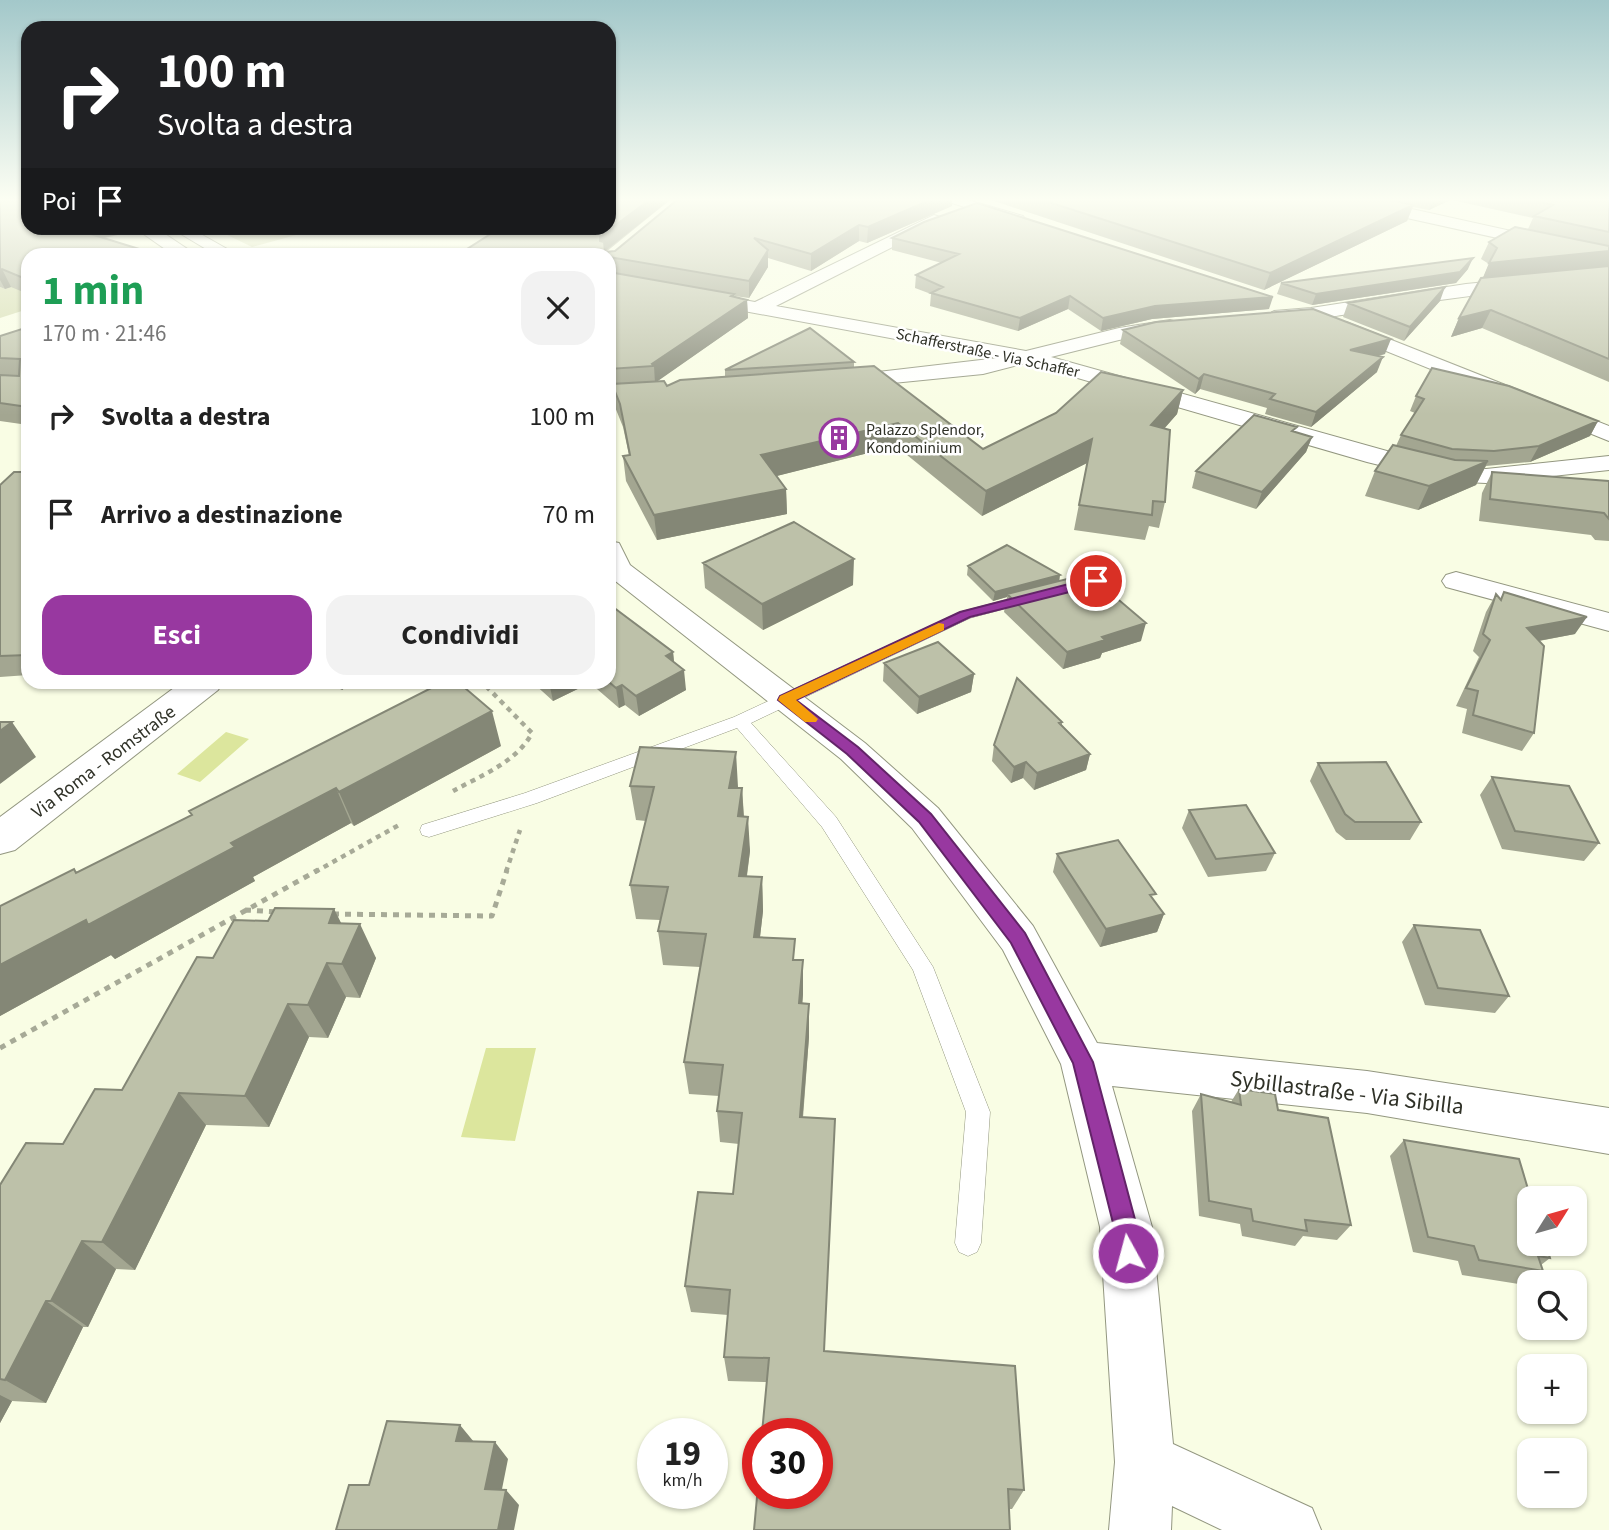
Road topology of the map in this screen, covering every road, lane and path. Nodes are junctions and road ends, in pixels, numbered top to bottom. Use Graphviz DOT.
graph roads {
  1 [pos="830,271"];
  2 [pos="1609,275"];
  3 [pos="616,282"];
  4 [pos="1273,302"];
  5 [pos="759,307"];
  6 [pos="1311,314"];
  7 [pos="1258,319"];
  8 [pos="1192,325"];
  9 [pos="1031,358"];
  10 [pos="825,383"];
  11 [pos="1609,434"];
  12 [pos="1609,463"];
  13 [pos="616,565"];
  14 [pos="1456,581"];
  15 [pos="1044,594"];
  16 [pos="1609,622"];
  17 [pos="197,689"];
  18 [pos="489,689"];
  19 [pos="786,700"];
  20 [pos="740,721"];
  21 [pos="531,798"];
  22 [pos="426,822"];
  23 [pos="0,839"];
  24 [pos="244,911"];
  25 [pos="283,912"];
  26 [pos="322,914"];
  27 [pos="0,1048"];
  28 [pos="1083,1062"];
  29 [pos="1609,1131"];
  30 [pos="968,1243"];
  31 [pos="1145,1462"];
  32 [pos="1140,1530"];
  33 [pos="1290,1530"];
  1 -- 5 [label="street"];
  2 -- 6 [label="street"];
  3 -- 5 [label="street, Schafferstraße - Via Schaffer"];
  4 -- 6 [label="street"];
  5 -- 9 [label="street, Schafferstraße - Via Schaffer"];
  6 -- 7 [label="street"];
  6 -- 11 [label="street"];
  8 -- 9 [label="street"];
  9 -- 10 [label="street"];
  9 -- 12 [label="street, Schafferstraße - Via Schaffer"];
  13 -- 19 [label="street"];
  14 -- 16 [label="street"];
  15 -- 19 [label="lane"];
  17 -- 23 [label="street, Via Roma - Romstraße"];
  18 -- 22 [label="path"];
  19 -- 20 [label="lane"];
  19 -- 28 [label="street"];
  20 -- 21 [label="lane"];
  20 -- 30 [label="lane"];
  21 -- 22 [label="lane"];
  21 -- 26 [label="path"];
  22 -- 24 [label="path"];
  24 -- 25 [label="path"];
  24 -- 27 [label="path"];
  28 -- 29 [label="street, Sybillastraße - Via Sibilla"];
  28 -- 31 [label="street"];
  31 -- 32 [label="street"];
  31 -- 33 [label="street"];
}
